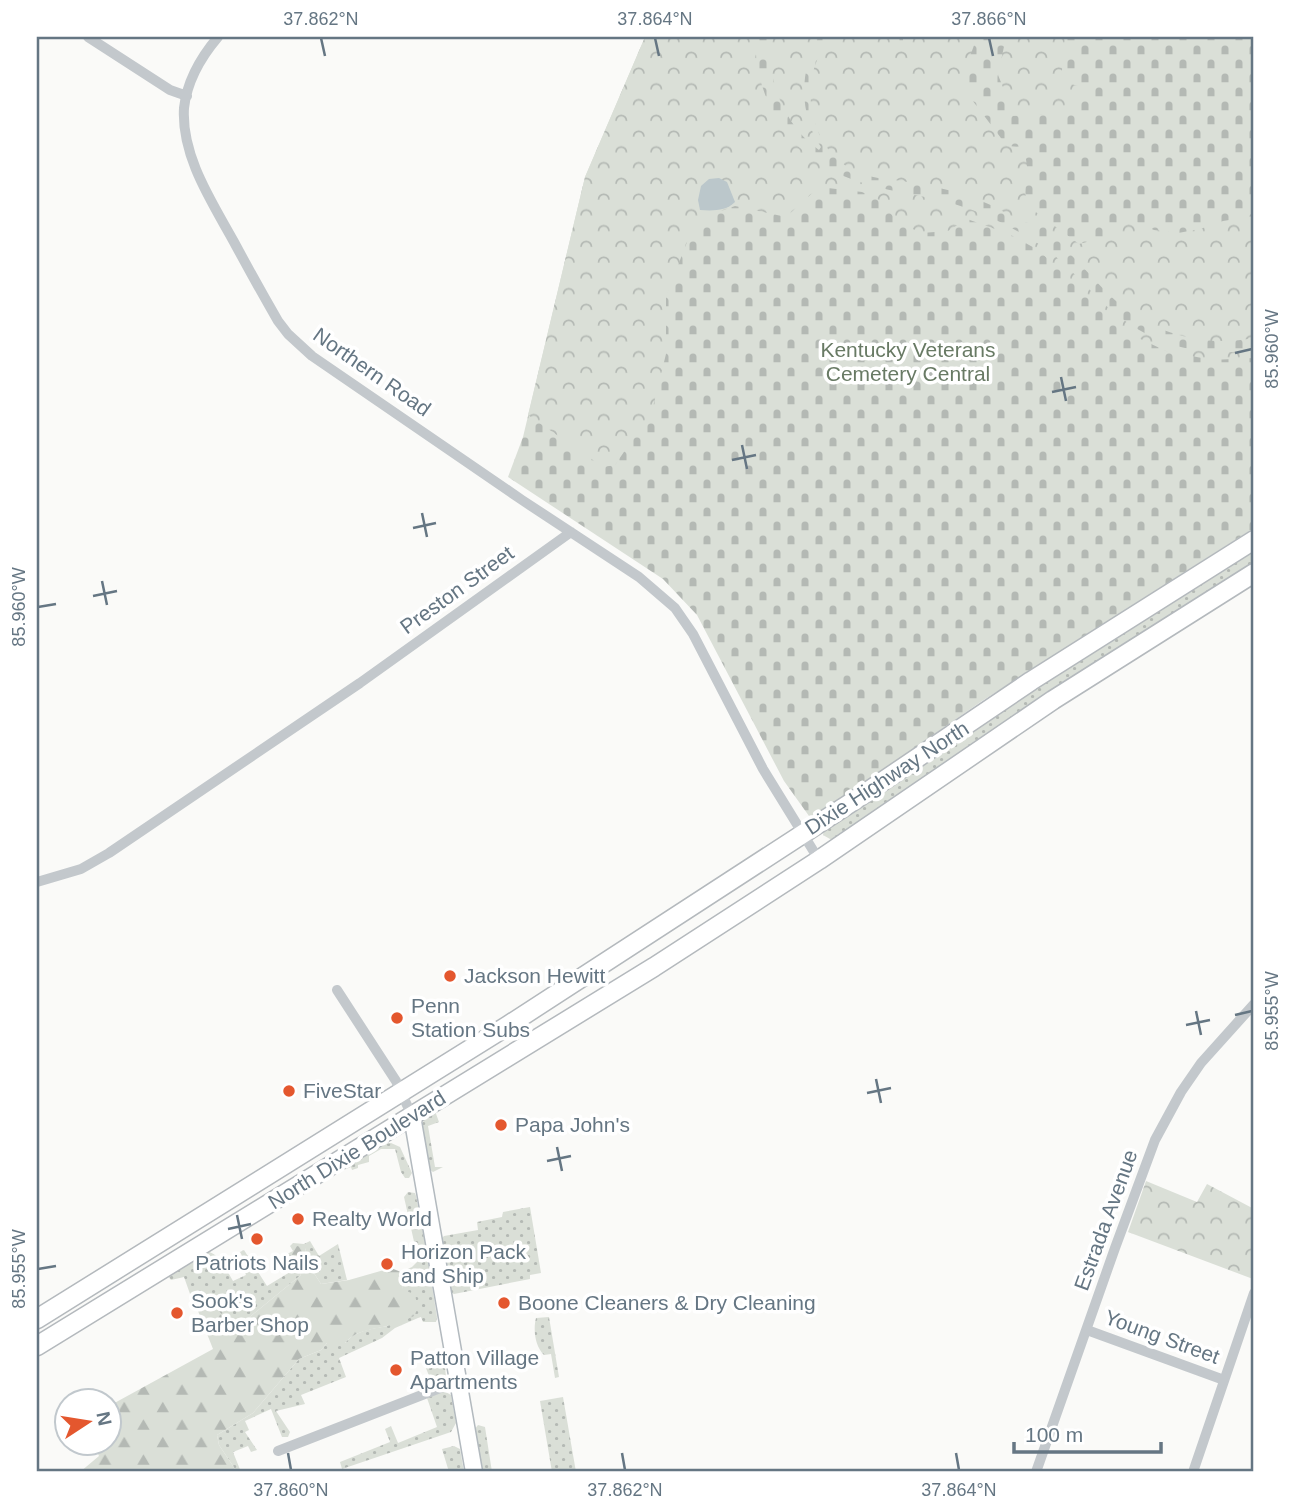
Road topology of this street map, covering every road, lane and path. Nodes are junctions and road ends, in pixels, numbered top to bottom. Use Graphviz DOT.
graph roads {
  1 [pos="88,37"];
  2 [pos="218,37"];
  3 [pos="187,96"];
  4 [pos="571,532"];
  5 [pos="1254,540"];
  6 [pos="1254,573"];
  7 [pos="802,833"];
  8 [pos="819,860"];
  9 [pos="37,882"];
  10 [pos="337,990"];
  11 [pos="1254,1004"];
  12 [pos="520,1017"];
  13 [pos="533,1041"];
  14 [pos="402,1092"];
  15 [pos="412,1116"];
  16 [pos="1254,1293"];
  17 [pos="37,1319"];
  18 [pos="1087,1330"];
  19 [pos="37,1346"];
  20 [pos="1224,1380"];
  21 [pos="458,1381"];
  22 [pos="278,1451"];
  23 [pos="474,1472"];
  24 [pos="1036,1472"];
  25 [pos="1193,1472"];
  1 -- 3 [label="street"];
  2 -- 3 [label="street, Northern Road"];
  3 -- 4 [label="street, Northern Road"];
  4 -- 7 [label="street"];
  4 -- 9 [label="street, Preston Street"];
  5 -- 7 [label="highway, Dixie Highway North"];
  6 -- 8 [label="highway, Dixie Highway North"];
  7 -- 8 [label="street"];
  7 -- 12 [label="highway, Dixie Highway North"];
  8 -- 13 [label="highway, Dixie Highway North"];
  10 -- 14 [label="street"];
  11 -- 18 [label="street, Estrada Avenue"];
  12 -- 14 [label="highway, North Dixie Boulevard"];
  13 -- 15 [label="highway, North Dixie Boulevard"];
  14 -- 15 [label="street"];
  14 -- 17 [label="highway, North Dixie Boulevard"];
  15 -- 19 [label="highway, North Dixie Boulevard"];
  15 -- 21 [label="main road"];
  16 -- 20 [label="street"];
  18 -- 20 [label="street, Young Street"];
  18 -- 24 [label="street, Estrada Avenue"];
  20 -- 25 [label="street"];
  21 -- 22 [label="street"];
  21 -- 23 [label="main road"];
}
